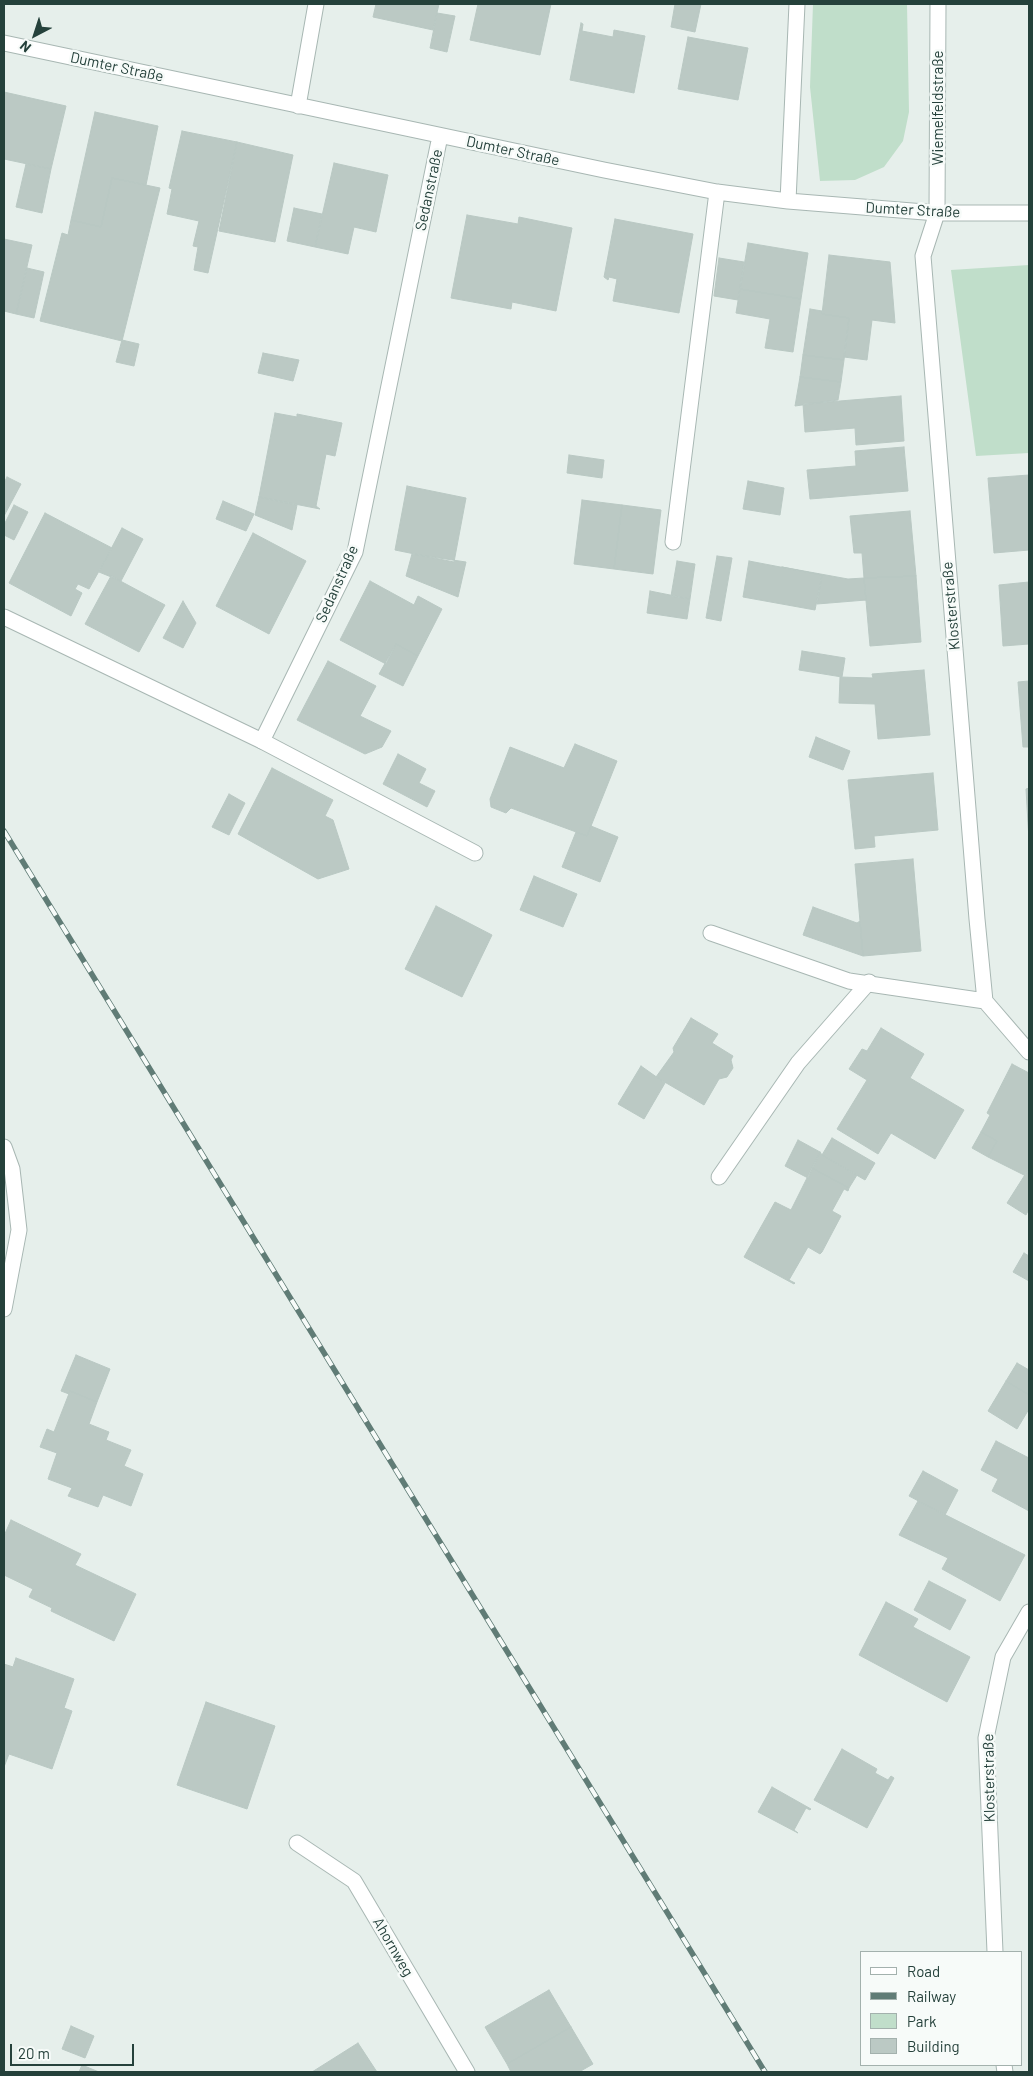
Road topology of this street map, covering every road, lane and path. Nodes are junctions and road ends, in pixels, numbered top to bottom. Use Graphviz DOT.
graph roads {
  1 [pos="316,4"];
  2 [pos="797,4"];
  3 [pos="938,4"];
  4 [pos="4,43"];
  5 [pos="298,106"];
  6 [pos="440,136"];
  7 [pos="717,192"];
  8 [pos="788,201"];
  9 [pos="937,213"];
  10 [pos="1029,213"];
  11 [pos="673,542"];
  12 [pos="4,617"];
  13 [pos="262,740"];
  14 [pos="476,852"];
  15 [pos="711,933"];
  16 [pos="869,982"];
  17 [pos="984,1001"];
  18 [pos="1029,1052"];
  19 [pos="4,1147"];
  20 [pos="720,1177"];
  21 [pos="4,1309"];
  22 [pos="1029,1612"];
  23 [pos="297,1843"];
  24 [pos="995,1951"];
  25 [pos="467,2072"];
  1 -- 5 [label="street"];
  2 -- 8 [label="street"];
  3 -- 9 [label="street, Wiemelfeldstraße"];
  4 -- 5 [label="street, Dumter Straße"];
  5 -- 6 [label="street, Dumter Straße"];
  6 -- 7 [label="street, Dumter Straße"];
  6 -- 13 [label="street, Sedanstraße"];
  7 -- 8 [label="street, Dumter Straße"];
  7 -- 11 [label="street"];
  8 -- 9 [label="street, Dumter Straße"];
  9 -- 10 [label="street, Dumter Straße"];
  9 -- 17 [label="street, Klosterstraße"];
  12 -- 13 [label="street"];
  13 -- 14 [label="street"];
  15 -- 16 [label="street"];
  16 -- 17 [label="street"];
  16 -- 20 [label="street"];
  17 -- 18 [label="street"];
  19 -- 21 [label="street"];
  22 -- 24 [label="street, Klosterstraße"];
  23 -- 25 [label="street, Ahornweg"];
}
